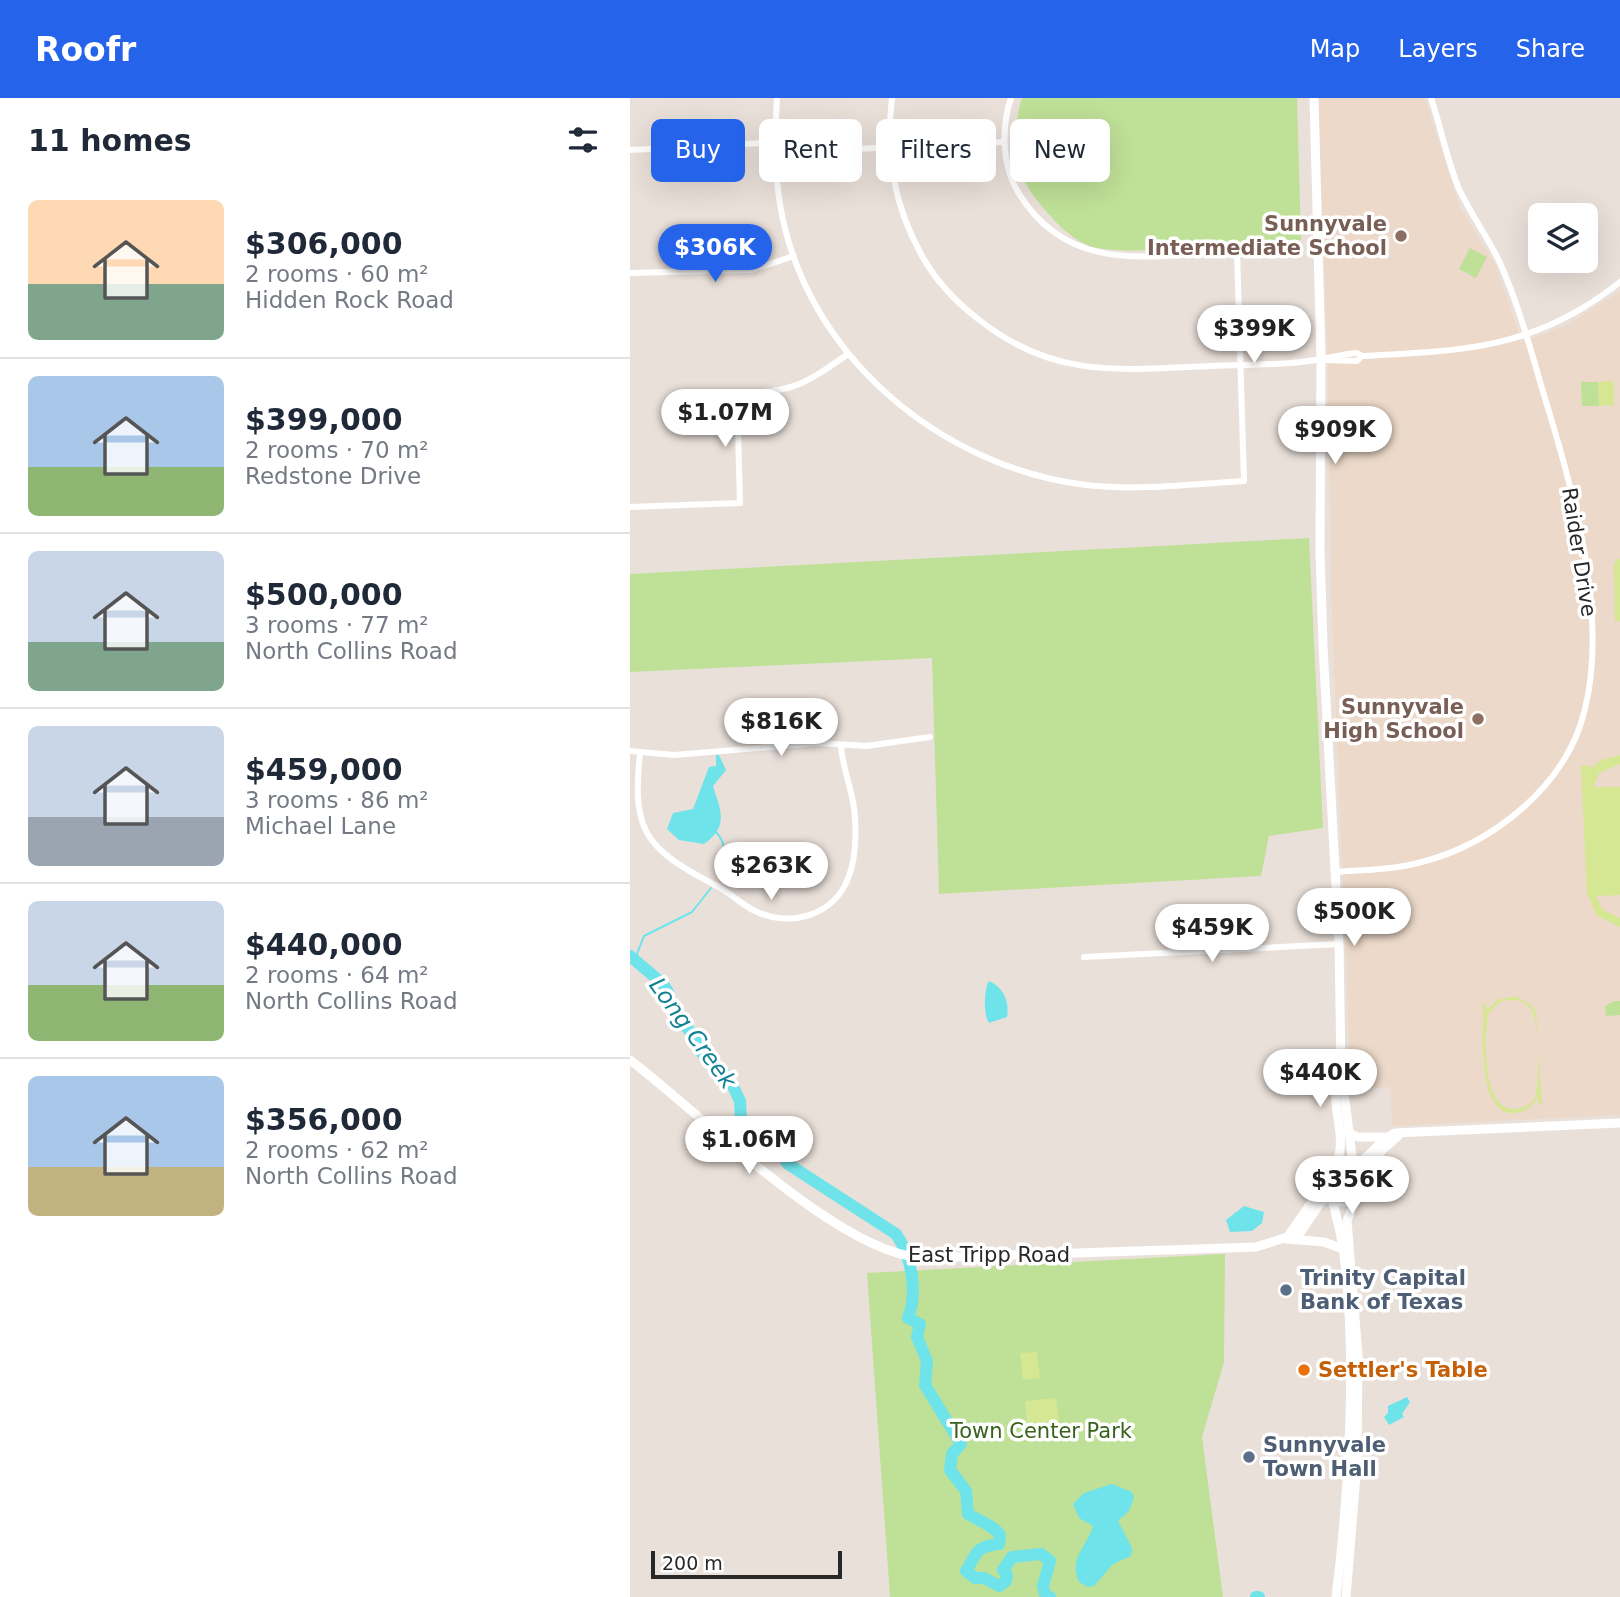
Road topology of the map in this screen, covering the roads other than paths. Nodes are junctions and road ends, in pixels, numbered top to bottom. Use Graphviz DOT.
graph roads {
  1 [pos="777,98"];
  2 [pos="892,98"];
  3 [pos="1011,98"];
  4 [pos="1314,98"];
  5 [pos="1431,98"];
  6 [pos="776,119"];
  7 [pos="890,119"];
  8 [pos="996,142"];
  9 [pos="1004,142"];
  10 [pos="759,145"];
  11 [pos="630,150"];
  12 [pos="778,182"];
  13 [pos="893,182"];
  14 [pos="794,256"];
  15 [pos="630,273"];
  16 [pos="1620,282"];
  17 [pos="1526,336"];
  18 [pos="848,354"];
  19 [pos="1321,359"];
  20 [pos="1241,365"];
  21 [pos="630,507"];
  22 [pos="930,737"];
  23 [pos="841,745"];
  24 [pos="630,751"];
  25 [pos="640,752"];
  26 [pos="1334,872"];
  27 [pos="1339,944"];
  28 [pos="1084,957"];
  29 [pos="630,1060"];
  30 [pos="1341,1068"];
  31 [pos="1620,1124"];
  32 [pos="1347,1132"];
  33 [pos="1410,1132"];
  34 [pos="1385,1137"];
  35 [pos="1336,1164"];
  36 [pos="1354,1164"];
  37 [pos="1325,1183"];
  38 [pos="1365,1184"];
  39 [pos="1331,1197"];
  40 [pos="1355,1199"];
  41 [pos="1286,1239"];
  42 [pos="1343,1249"];
  43 [pos="1352,1313"];
  44 [pos="1348,1515"];
  45 [pos="1336,1597"];
  46 [pos="1346,1597"];
  1 -- 6 [label="street"];
  2 -- 7 [label="street"];
  3 -- 9 [label="street"];
  4 -- 19 [label="street"];
  5 -- 17 [label="street, Raider Drive"];
  8 -- 9 [label="street"];
  9 -- 20 [label="street"];
  10 -- 11 [label="street"];
  12 -- 14 [label="street"];
  13 -- 20 [label="street"];
  14 -- 15 [label="street"];
  14 -- 18 [label="street"];
  16 -- 17 [label="street"];
  17 -- 19 [label="street"];
  17 -- 26 [label="street, Raider Drive"];
  18 -- 20 [label="street"];
  18 -- 21 [label="street"];
  19 -- 20 [label="street"];
  19 -- 26 [label="street"];
  22 -- 23 [label="street"];
  23 -- 25 [label="street"];
  23 -- 25 [label="street"];
  24 -- 25 [label="street"];
  26 -- 27 [label="street"];
  27 -- 28 [label="street"];
  27 -- 30 [label="street"];
  29 -- 41 [label="street, East Tripp Road"];
  30 -- 32 [label="street"];
  30 -- 35 [label="street"];
  31 -- 33 [label="street"];
  32 -- 34 [label="street"];
  32 -- 36 [label="street"];
  33 -- 34 [label="street"];
  33 -- 38 [label="street"];
  34 -- 36 [label="street"];
  35 -- 36 [label="street"];
  35 -- 37 [label="street"];
  36 -- 38 [label="street"];
  37 -- 39 [label="street"];
  37 -- 41 [label="street"];
  38 -- 40 [label="street"];
  39 -- 40 [label="street"];
  39 -- 41 [label="street, East Tripp Road"];
  39 -- 42 [label="street"];
  40 -- 43 [label="street"];
  41 -- 42 [label="street"];
  42 -- 43 [label="street"];
  43 -- 44 [label="street"];
  44 -- 45 [label="street"];
  44 -- 46 [label="street"];
}
